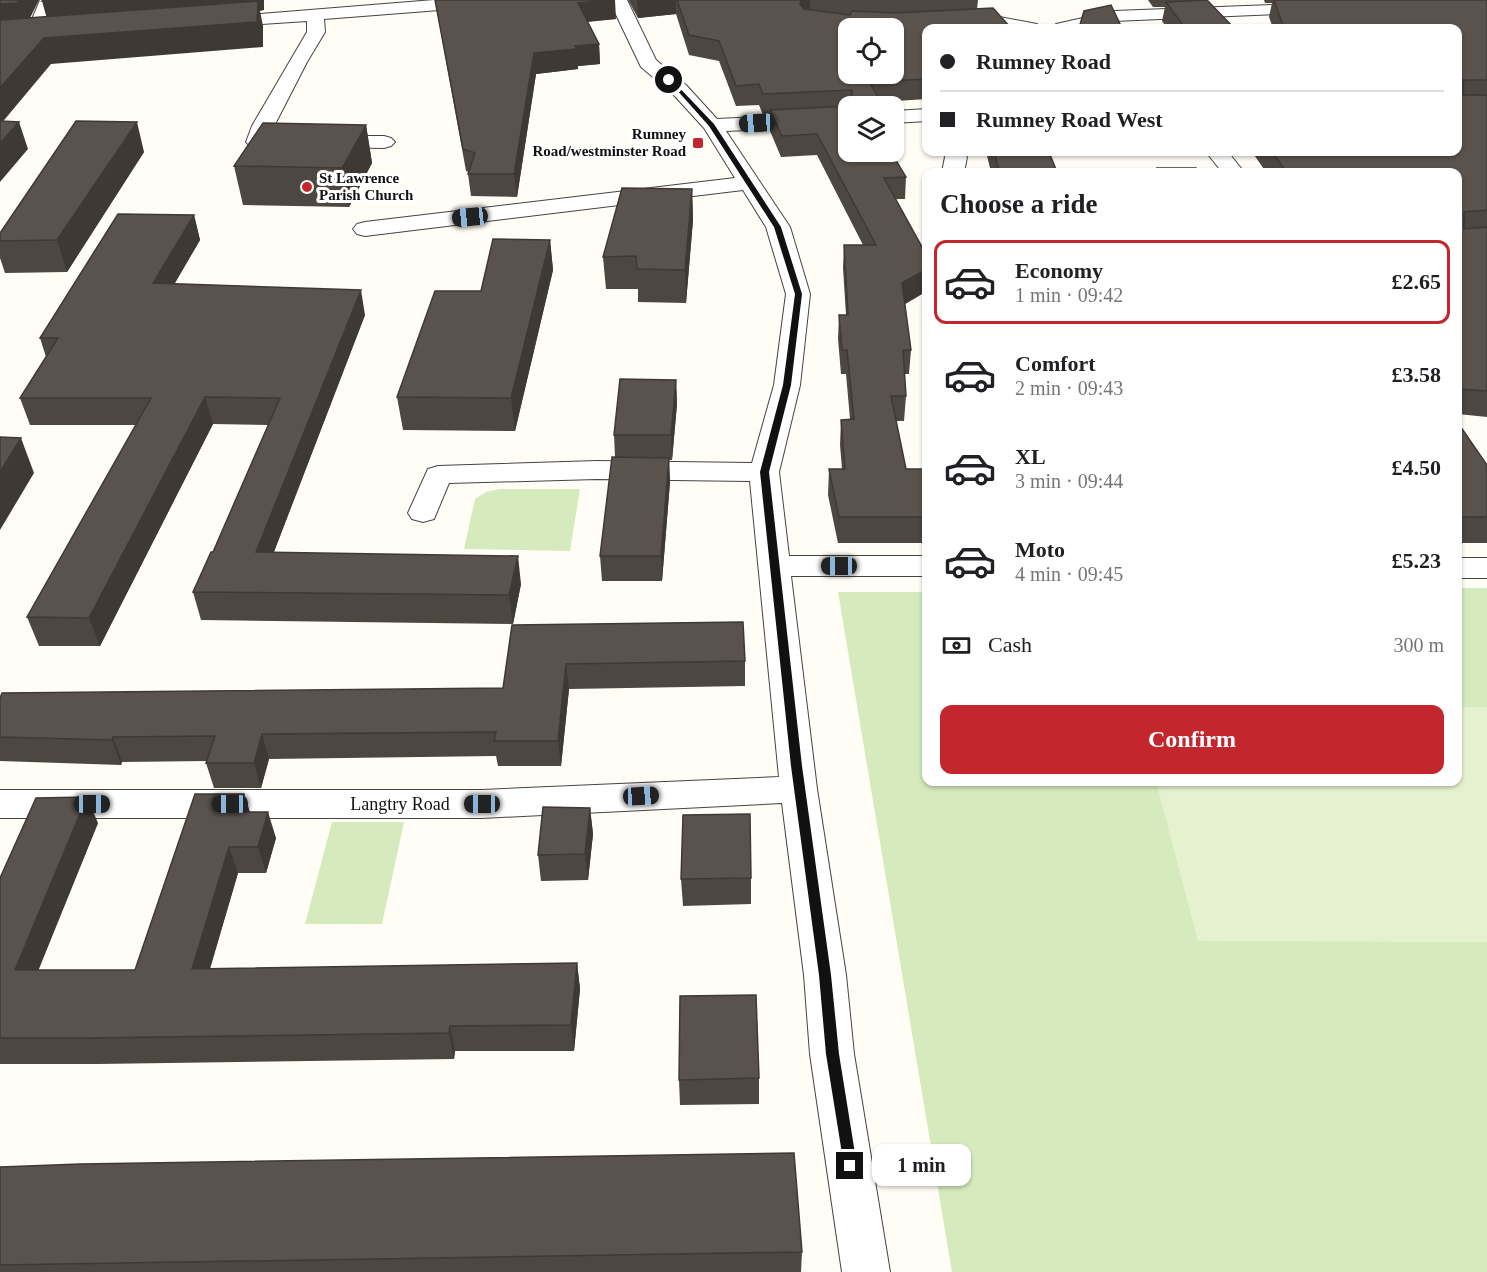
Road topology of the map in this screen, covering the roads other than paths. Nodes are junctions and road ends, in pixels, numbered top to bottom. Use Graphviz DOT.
graph roads {
  1 [pos="49,0"];
  2 [pos="504,0"];
  3 [pos="618,0"];
  4 [pos="1096,0"];
  5 [pos="1297,9"];
  6 [pos="313,15"];
  7 [pos="1114,16"];
  8 [pos="938,22"];
  9 [pos="194,24"];
  10 [pos="1010,24"];
  11 [pos="1079,24"];
  12 [pos="56,34"];
  13 [pos="922,115"];
  14 [pos="904,116"];
  15 [pos="838,119"];
  16 [pos="711,125"];
  17 [pos="384,142"];
  18 [pos="1220,156"];
  19 [pos="1230,168"];
  20 [pos="750,183"];
  21 [pos="366,229"];
  22 [pos="764,472"];
  23 [pos="423,513"];
  24 [pos="774,566"];
  25 [pos="922,566"];
  26 [pos="1462,568"];
  27 [pos="1487,568"];
  28 [pos="799,789"];
  29 [pos="0,804"];
  30 [pos="866,1272"];
  1 -- 12 [label="street"];
  2 -- 6 [label="street"];
  3 -- 16 [label="street"];
  4 -- 7 [label="street"];
  5 -- 7 [label="street"];
  6 -- 9 [label="street"];
  6 -- 17 [label="street"];
  7 -- 11 [label="street"];
  8 -- 10 [label="street"];
  13 -- 14 [label="street"];
  15 -- 16 [label="street"];
  16 -- 20 [label="street"];
  18 -- 19 [label="street"];
  20 -- 21 [label="street"];
  20 -- 22 [label="street"];
  22 -- 23 [label="street"];
  22 -- 24 [label="street"];
  24 -- 25 [label="street"];
  24 -- 28 [label="street"];
  26 -- 27 [label="street"];
  28 -- 29 [label="street, Langtry Road"];
  28 -- 30 [label="street"];
}
